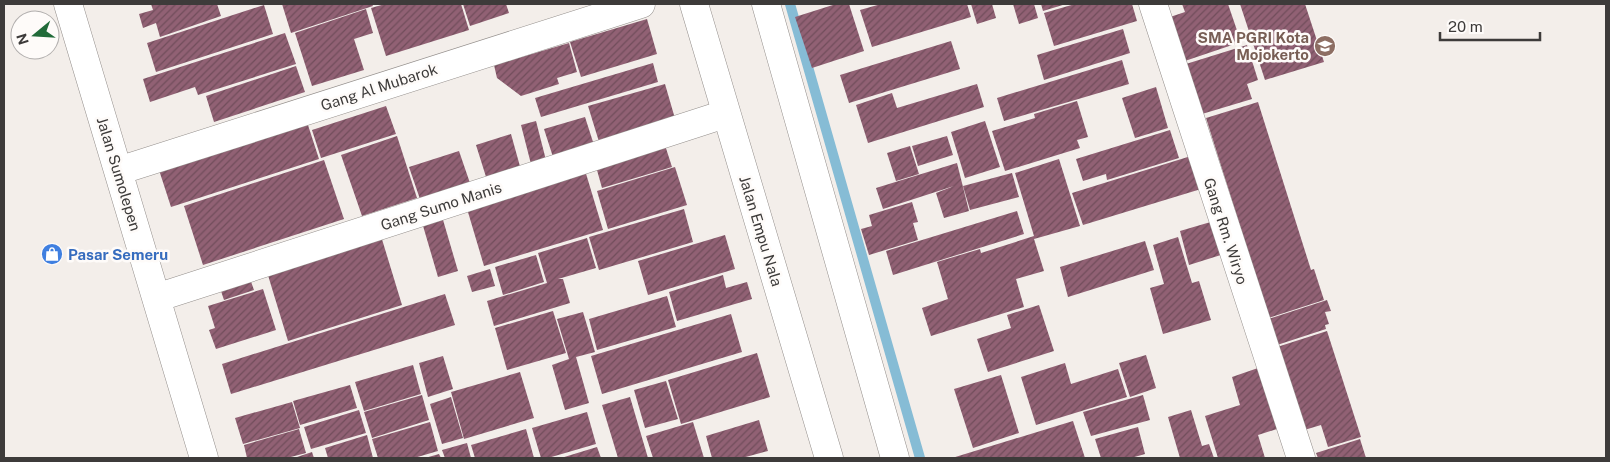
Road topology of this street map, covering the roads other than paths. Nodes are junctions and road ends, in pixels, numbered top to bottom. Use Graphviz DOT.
graph roads {
  1 [pos="68,4"];
  2 [pos="641,4"];
  3 [pos="694,4"];
  4 [pos="766,4"];
  5 [pos="1153,4"];
  6 [pos="725,114"];
  7 [pos="118,170"];
  8 [pos="156,298"];
  9 [pos="204,458"];
  10 [pos="829,458"];
  11 [pos="895,458"];
  12 [pos="1300,458"];
  1 -- 7 [label="street, Jalan Sumolepen"];
  2 -- 7 [label="street, Gang Al Mubarok"];
  3 -- 6 [label="street, Jalan Empu Nala"];
  4 -- 11 [label="street"];
  5 -- 12 [label="street, Gang Rm. Wiryo"];
  6 -- 8 [label="street, Gang Sumo Manis"];
  6 -- 10 [label="street, Jalan Empu Nala"];
  7 -- 8 [label="street, Jalan Sumolepen"];
  8 -- 9 [label="street, Jalan Sumolepen"];
}
